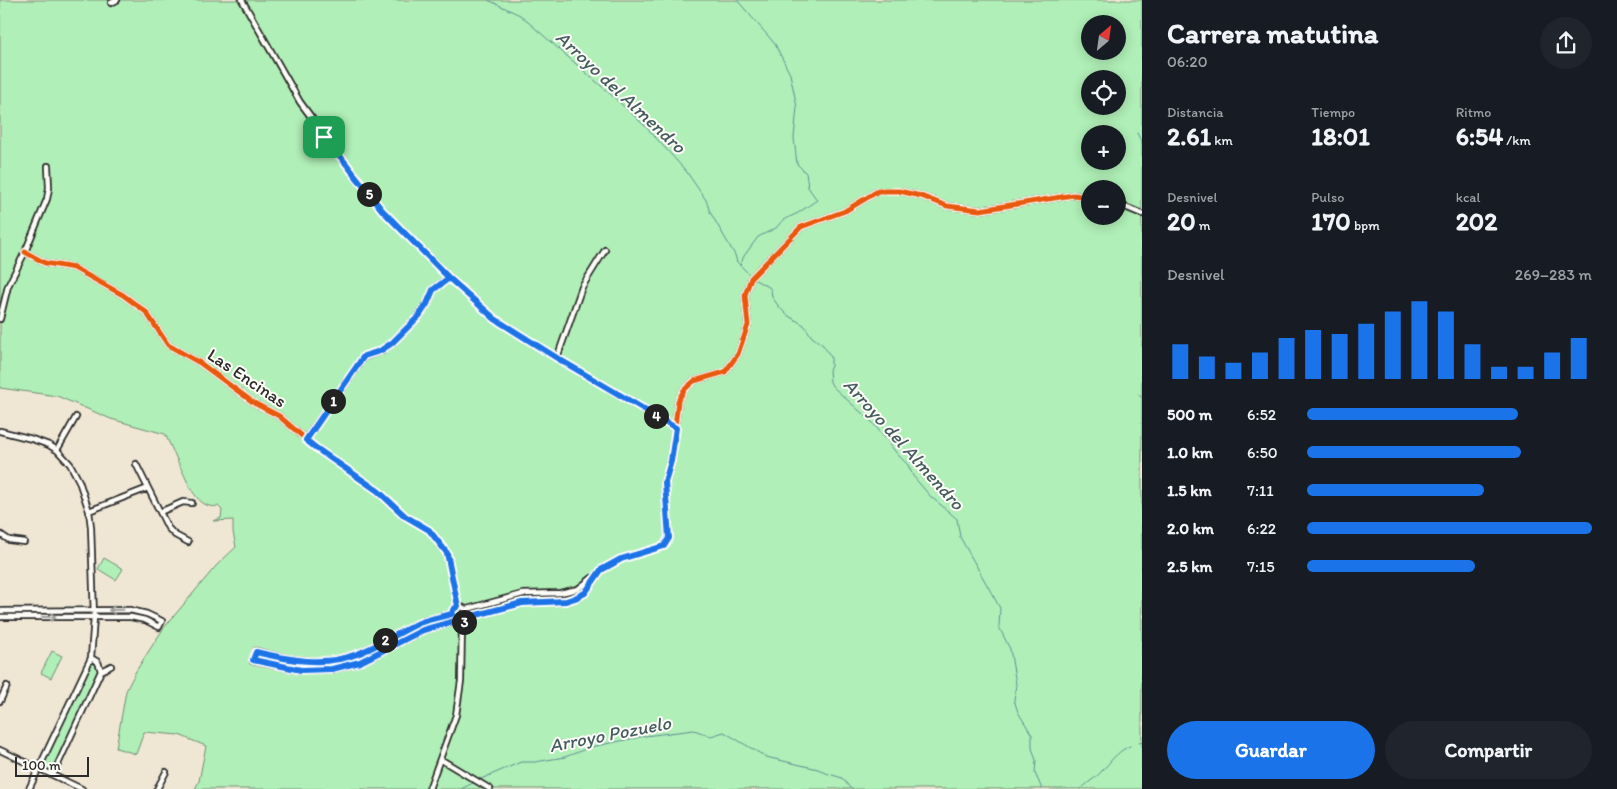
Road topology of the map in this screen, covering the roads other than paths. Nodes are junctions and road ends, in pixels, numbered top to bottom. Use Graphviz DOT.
graph roads {
  1 [pos="117,0"];
  2 [pos="242,0"];
  3 [pos="112,3"];
  4 [pos="320,129"];
  5 [pos="330,134"];
  6 [pos="322,141"];
  7 [pos="337,143"];
  8 [pos="328,149"];
  9 [pos="340,156"];
  10 [pos="48,166"];
  11 [pos="1081,196"];
  12 [pos="1126,207"];
  13 [pos="1142,214"];
  14 [pos="605,250"];
  15 [pos="25,252"];
  16 [pos="449,278"];
  17 [pos="0,319"];
  18 [pos="557,358"];
  19 [pos="76,417"];
  20 [pos="676,428"];
  21 [pos="0,432"];
  22 [pos="306,440"];
  23 [pos="57,450"];
  24 [pos="136,464"];
  25 [pos="148,488"];
  26 [pos="192,503"];
  27 [pos="89,511"];
  28 [pos="160,512"];
  29 [pos="0,534"];
  30 [pos="24,542"];
  31 [pos="188,542"];
  32 [pos="596,576"];
  33 [pos="458,606"];
  34 [pos="94,610"];
  35 [pos="467,610"];
  36 [pos="0,611"];
  37 [pos="452,614"];
  38 [pos="0,617"];
  39 [pos="94,617"];
  40 [pos="469,617"];
  41 [pos="455,621"];
  42 [pos="462,623"];
  43 [pos="91,658"];
  44 [pos="111,666"];
  45 [pos="101,671"];
  46 [pos="7,686"];
  47 [pos="0,702"];
  48 [pos="0,750"];
  49 [pos="440,759"];
  50 [pos="38,768"];
  51 [pos="166,772"];
  52 [pos="53,775"];
  53 [pos="29,789"];
  54 [pos="82,789"];
  55 [pos="157,789"];
  56 [pos="429,789"];
  57 [pos="490,789"];
  1 -- 3 [label="street"];
  2 -- 4 [label="street"];
  4 -- 5 [label="street"];
  4 -- 6 [label="street"];
  5 -- 6 [label="street"];
  5 -- 7 [label="street"];
  6 -- 8 [label="street"];
  7 -- 8 [label="street"];
  7 -- 9 [label="street"];
  8 -- 9 [label="street"];
  9 -- 16 [label="street"];
  10 -- 15 [label="street"];
  11 -- 20 [label="street"];
  12 -- 13 [label="street"];
  14 -- 18 [label="street"];
  15 -- 17 [label="street"];
  15 -- 22 [label="street, Las Encinas"];
  16 -- 18 [label="street"];
  16 -- 22 [label="street"];
  18 -- 20 [label="street"];
  19 -- 23 [label="street"];
  20 -- 32 [label="street"];
  21 -- 23 [label="street"];
  22 -- 33 [label="street, Las Encinas"];
  23 -- 27 [label="street"];
  24 -- 25 [label="street"];
  25 -- 27 [label="street"];
  25 -- 28 [label="street"];
  26 -- 28 [label="street"];
  27 -- 34 [label="street"];
  28 -- 31 [label="street"];
  29 -- 30 [label="street"];
  32 -- 35 [label="street"];
  32 -- 40 [label="street"];
  33 -- 35 [label="street"];
  33 -- 37 [label="street"];
  34 -- 36 [label="street"];
  34 -- 39 [label="street"];
  39 -- 34 [label="street, one-way"];
  35 -- 40 [label="street"];
  37 -- 41 [label="street"];
  37 -- 41 [label="street"];
  38 -- 39 [label="street, one-way"];
  39 -- 43 [label="street"];
  40 -- 42 [label="street"];
  41 -- 42 [label="street"];
  42 -- 49 [label="street"];
  43 -- 45 [label="street"];
  43 -- 50 [label="street"];
  44 -- 45 [label="street"];
  45 -- 52 [label="street"];
  46 -- 47 [label="street"];
  48 -- 50 [label="street"];
  49 -- 56 [label="street"];
  49 -- 57 [label="street"];
  50 -- 52 [label="street"];
  50 -- 53 [label="street"];
  51 -- 55 [label="street"];
  52 -- 54 [label="street"];
}
